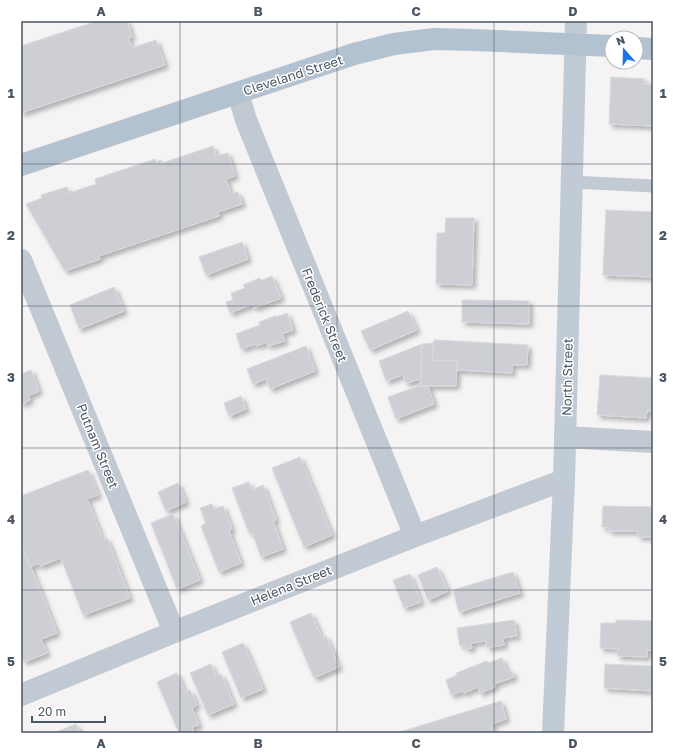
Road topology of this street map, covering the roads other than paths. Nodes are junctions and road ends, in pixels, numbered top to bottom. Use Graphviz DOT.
graph roads {
  1 [pos="576,21"];
  2 [pos="575,44"];
  3 [pos="604,46"];
  4 [pos="238,93"];
  5 [pos="21,165"];
  6 [pos="572,182"];
  7 [pos="653,186"];
  8 [pos="21,260"];
  9 [pos="565,437"];
  10 [pos="653,442"];
  11 [pos="564,480"];
  12 [pos="415,536"];
  13 [pos="174,632"];
  14 [pos="21,695"];
  15 [pos="553,733"];
  1 -- 2 [label="street, North Street"];
  2 -- 3 [label="main road, Cleveland Street"];
  2 -- 4 [label="main road, Cleveland Street"];
  2 -- 6 [label="street, North Street"];
  4 -- 5 [label="main road, Cleveland Street"];
  4 -- 12 [label="street, Frederick Street"];
  6 -- 7 [label="lane"];
  6 -- 9 [label="street, North Street"];
  8 -- 13 [label="street, Putnam Street"];
  9 -- 10 [label="street"];
  9 -- 11 [label="street, North Street"];
  11 -- 12 [label="street, Helena Street"];
  11 -- 15 [label="street, North Street"];
  12 -- 13 [label="street, Helena Street"];
  13 -- 14 [label="street, Helena Street"];
}
